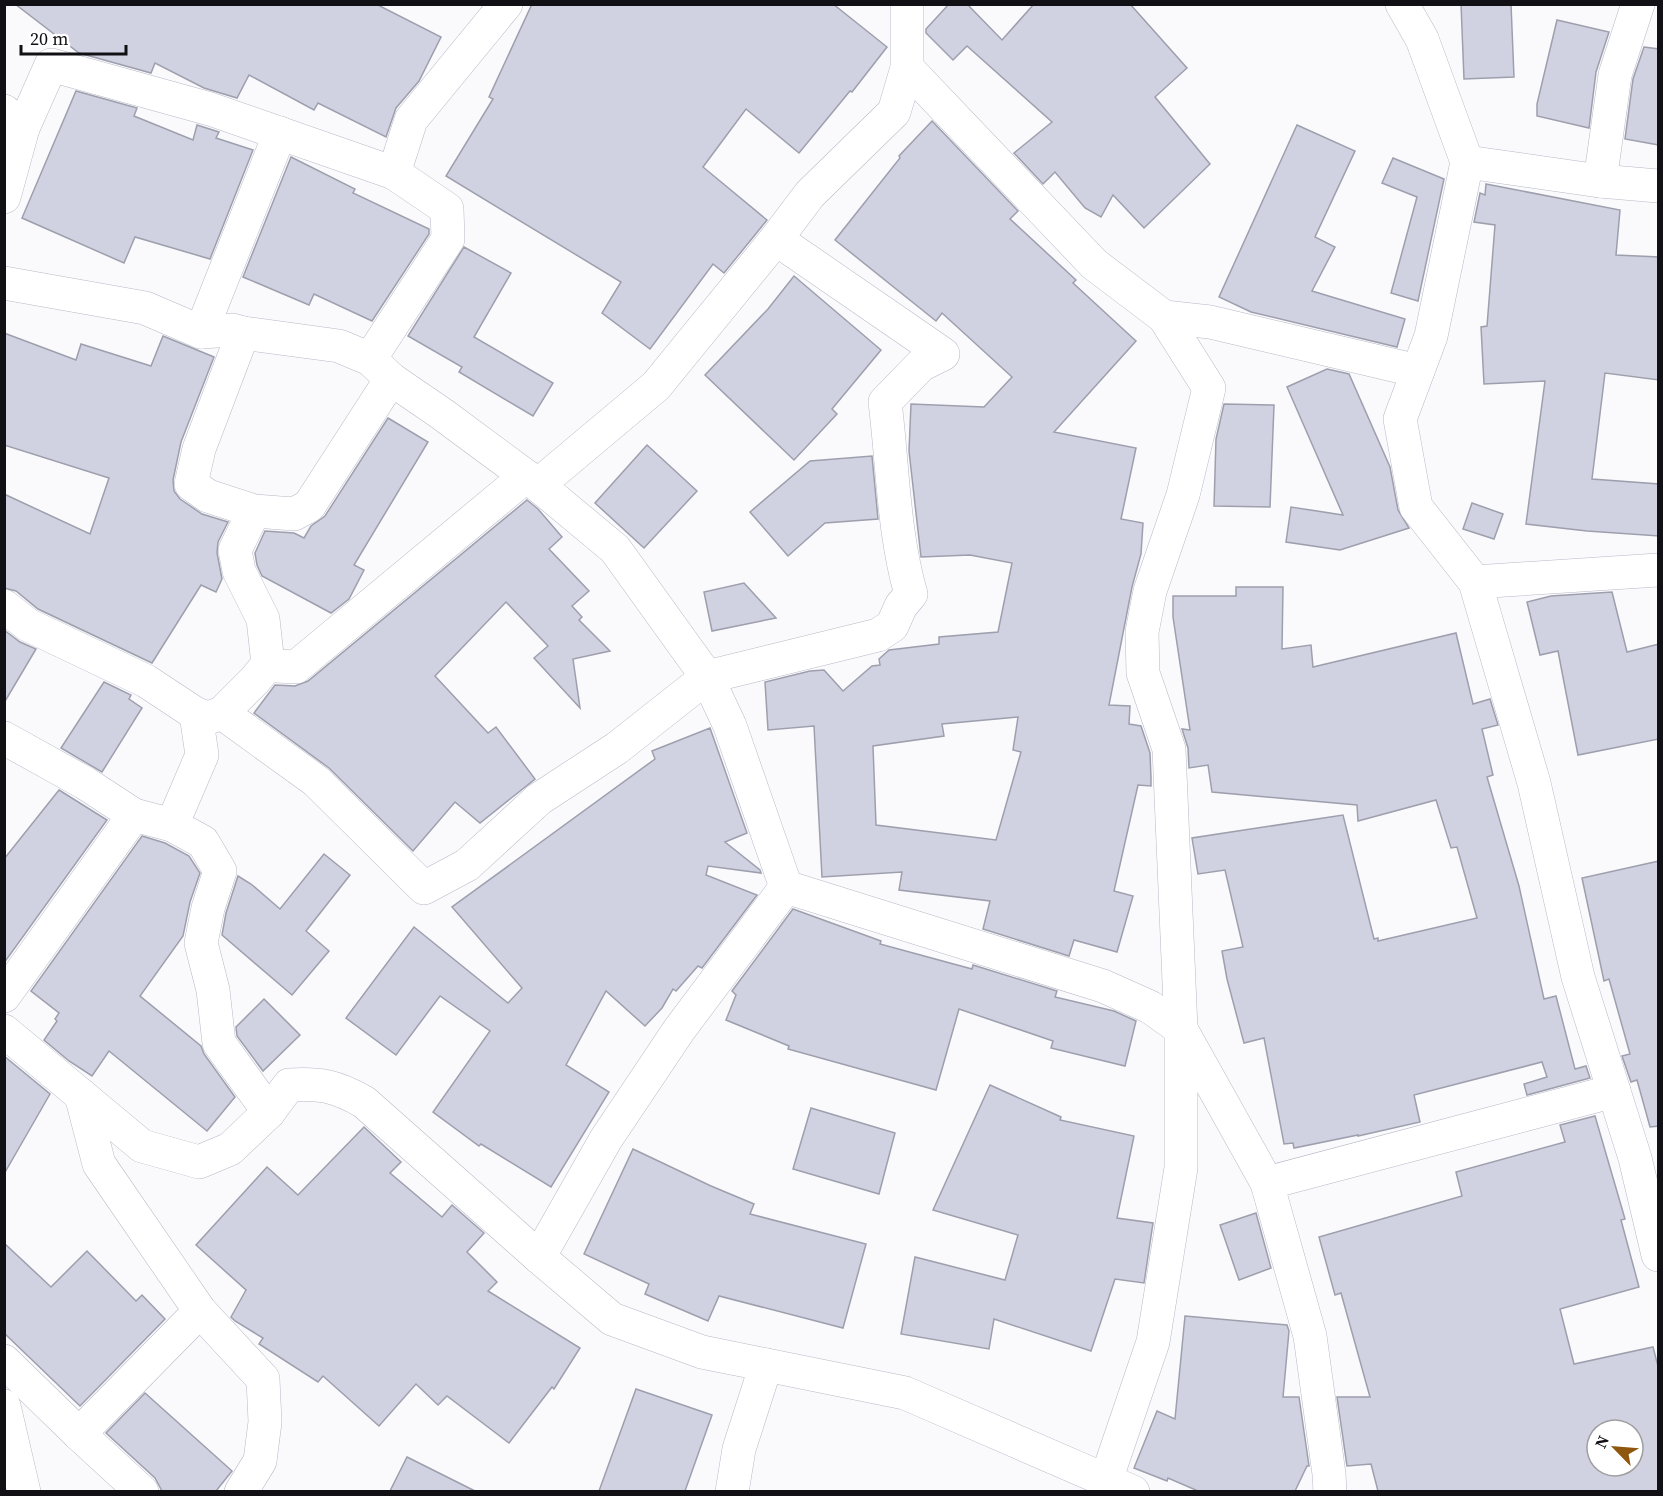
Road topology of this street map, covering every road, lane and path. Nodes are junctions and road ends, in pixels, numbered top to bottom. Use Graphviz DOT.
graph roads {
  1 [pos="506,4"];
  2 [pos="907,4"];
  3 [pos="1402,4"];
  4 [pos="1638,4"];
  5 [pos="907,68"];
  6 [pos="14,119"];
  7 [pos="280,133"];
  8 [pos="1467,162"];
  9 [pos="394,173"];
  10 [pos="1600,181"];
  11 [pos="1659,186"];
  12 [pos="4,197"];
  13 [pos="776,239"];
  14 [pos="4,284"];
  15 [pos="1164,317"];
  16 [pos="201,332"];
  17 [pos="243,333"];
  18 [pos="380,369"];
  19 [pos="1418,371"];
  20 [pos="532,480"];
  21 [pos="254,511"];
  22 [pos="1659,570"];
  23 [pos="1475,582"];
  24 [pos="4,606"];
  25 [pos="268,664"];
  26 [pos="707,677"];
  27 [pos="209,713"];
  28 [pos="4,738"];
  29 [pos="134,815"];
  30 [pos="172,825"];
  31 [pos="786,888"];
  32 [pos="4,996"];
  33 [pos="1181,1029"];
  34 [pos="4,1031"];
  35 [pos="1614,1091"];
  36 [pos="81,1095"];
  37 [pos="269,1112"];
  38 [pos="1267,1183"];
  39 [pos="1659,1255"];
  40 [pos="539,1257"];
  41 [pos="200,1311"];
  42 [pos="4,1360"];
  43 [pos="766,1365"];
  44 [pos="4,1406"];
  45 [pos="79,1434"];
  46 [pos="1119,1486"];
  47 [pos="24,1491"];
  48 [pos="142,1491"];
  49 [pos="241,1491"];
  50 [pos="732,1491"];
  51 [pos="1330,1491"];
  1 -- 9 [label="street"];
  2 -- 5 [label="street"];
  3 -- 8 [label="street"];
  4 -- 10 [label="street"];
  5 -- 13 [label="street"];
  5 -- 15 [label="street"];
  6 -- 7 [label="street"];
  6 -- 12 [label="street"];
  7 -- 9 [label="street"];
  7 -- 16 [label="street"];
  8 -- 10 [label="street"];
  8 -- 19 [label="street"];
  9 -- 18 [label="street"];
  10 -- 11 [label="street"];
  13 -- 20 [label="street"];
  13 -- 26 [label="street"];
  14 -- 16 [label="street"];
  15 -- 19 [label="street"];
  15 -- 33 [label="street"];
  16 -- 17 [label="street"];
  17 -- 18 [label="street"];
  17 -- 21 [label="street"];
  18 -- 20 [label="street"];
  18 -- 21 [label="street"];
  19 -- 23 [label="street"];
  20 -- 25 [label="street"];
  20 -- 26 [label="street"];
  21 -- 25 [label="street"];
  22 -- 23 [label="street"];
  23 -- 35 [label="street"];
  24 -- 27 [label="street"];
  25 -- 27 [label="street"];
  26 -- 27 [label="street"];
  26 -- 31 [label="street"];
  27 -- 30 [label="street"];
  28 -- 29 [label="street"];
  29 -- 30 [label="street"];
  29 -- 32 [label="street"];
  30 -- 37 [label="street"];
  31 -- 33 [label="street"];
  31 -- 40 [label="street"];
  33 -- 38 [label="street"];
  33 -- 46 [label="street"];
  34 -- 36 [label="street"];
  35 -- 38 [label="street"];
  35 -- 39 [label="street"];
  36 -- 37 [label="street"];
  36 -- 41 [label="street"];
  37 -- 40 [label="street"];
  38 -- 51 [label="street"];
  40 -- 43 [label="street"];
  41 -- 45 [label="street"];
  41 -- 49 [label="street"];
  42 -- 45 [label="street"];
  43 -- 46 [label="street"];
  43 -- 50 [label="street"];
  44 -- 47 [label="street"];
  45 -- 48 [label="street"];
}
